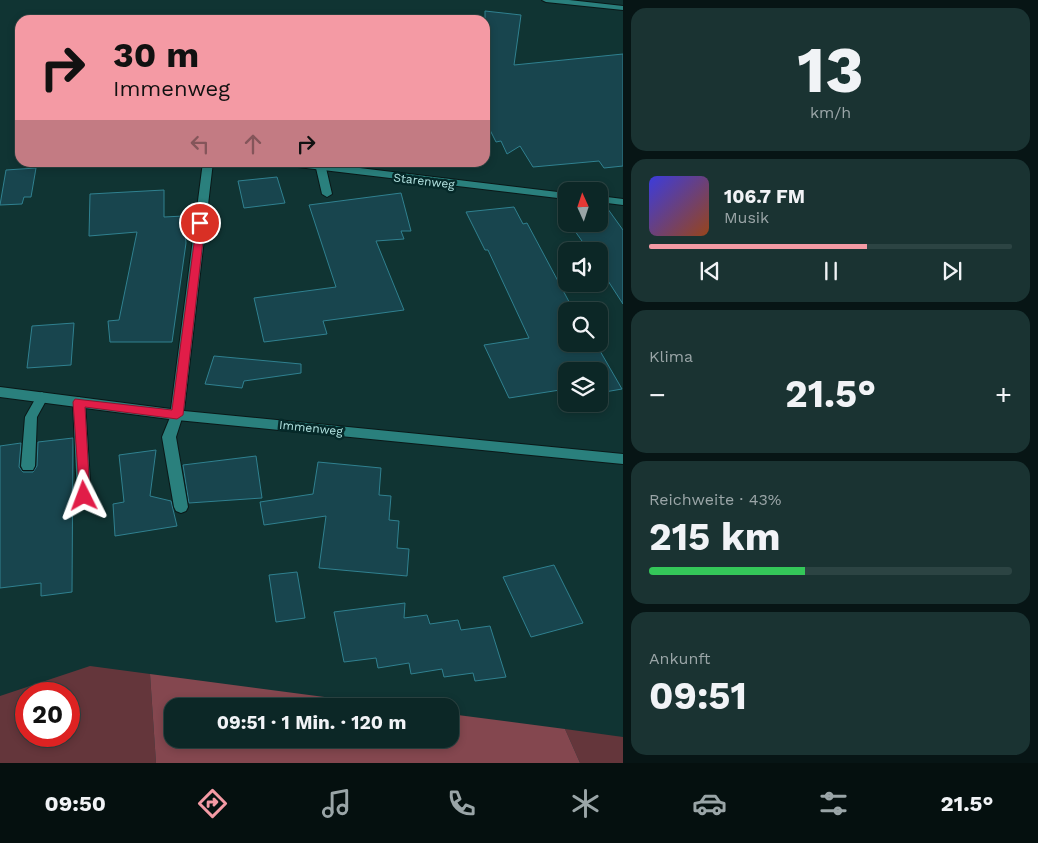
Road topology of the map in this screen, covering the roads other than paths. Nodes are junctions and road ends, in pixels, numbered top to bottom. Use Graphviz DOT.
graph roads {
  1 [pos="546,0"];
  2 [pos="623,8"];
  3 [pos="207,167"];
  4 [pos="314,167"];
  5 [pos="321,168"];
  6 [pos="327,194"];
  7 [pos="558,195"];
  8 [pos="608,201"];
  9 [pos="623,202"];
  10 [pos="0,392"];
  11 [pos="42,397"];
  12 [pos="79,402"];
  13 [pos="177,415"];
  14 [pos="623,459"];
  15 [pos="28,466"];
  16 [pos="84,496"];
  17 [pos="181,507"];
  1 -- 2 [label="street"];
  3 -- 13 [label="street"];
  4 -- 5 [label="street, Starenweg"];
  5 -- 6 [label="street"];
  5 -- 7 [label="street, Starenweg"];
  8 -- 9 [label="street"];
  10 -- 11 [label="street, Immenweg"];
  11 -- 12 [label="street, Immenweg"];
  11 -- 15 [label="street"];
  12 -- 13 [label="street, Immenweg"];
  12 -- 16 [label="street"];
  13 -- 14 [label="street, Immenweg"];
  13 -- 17 [label="street"];
}
